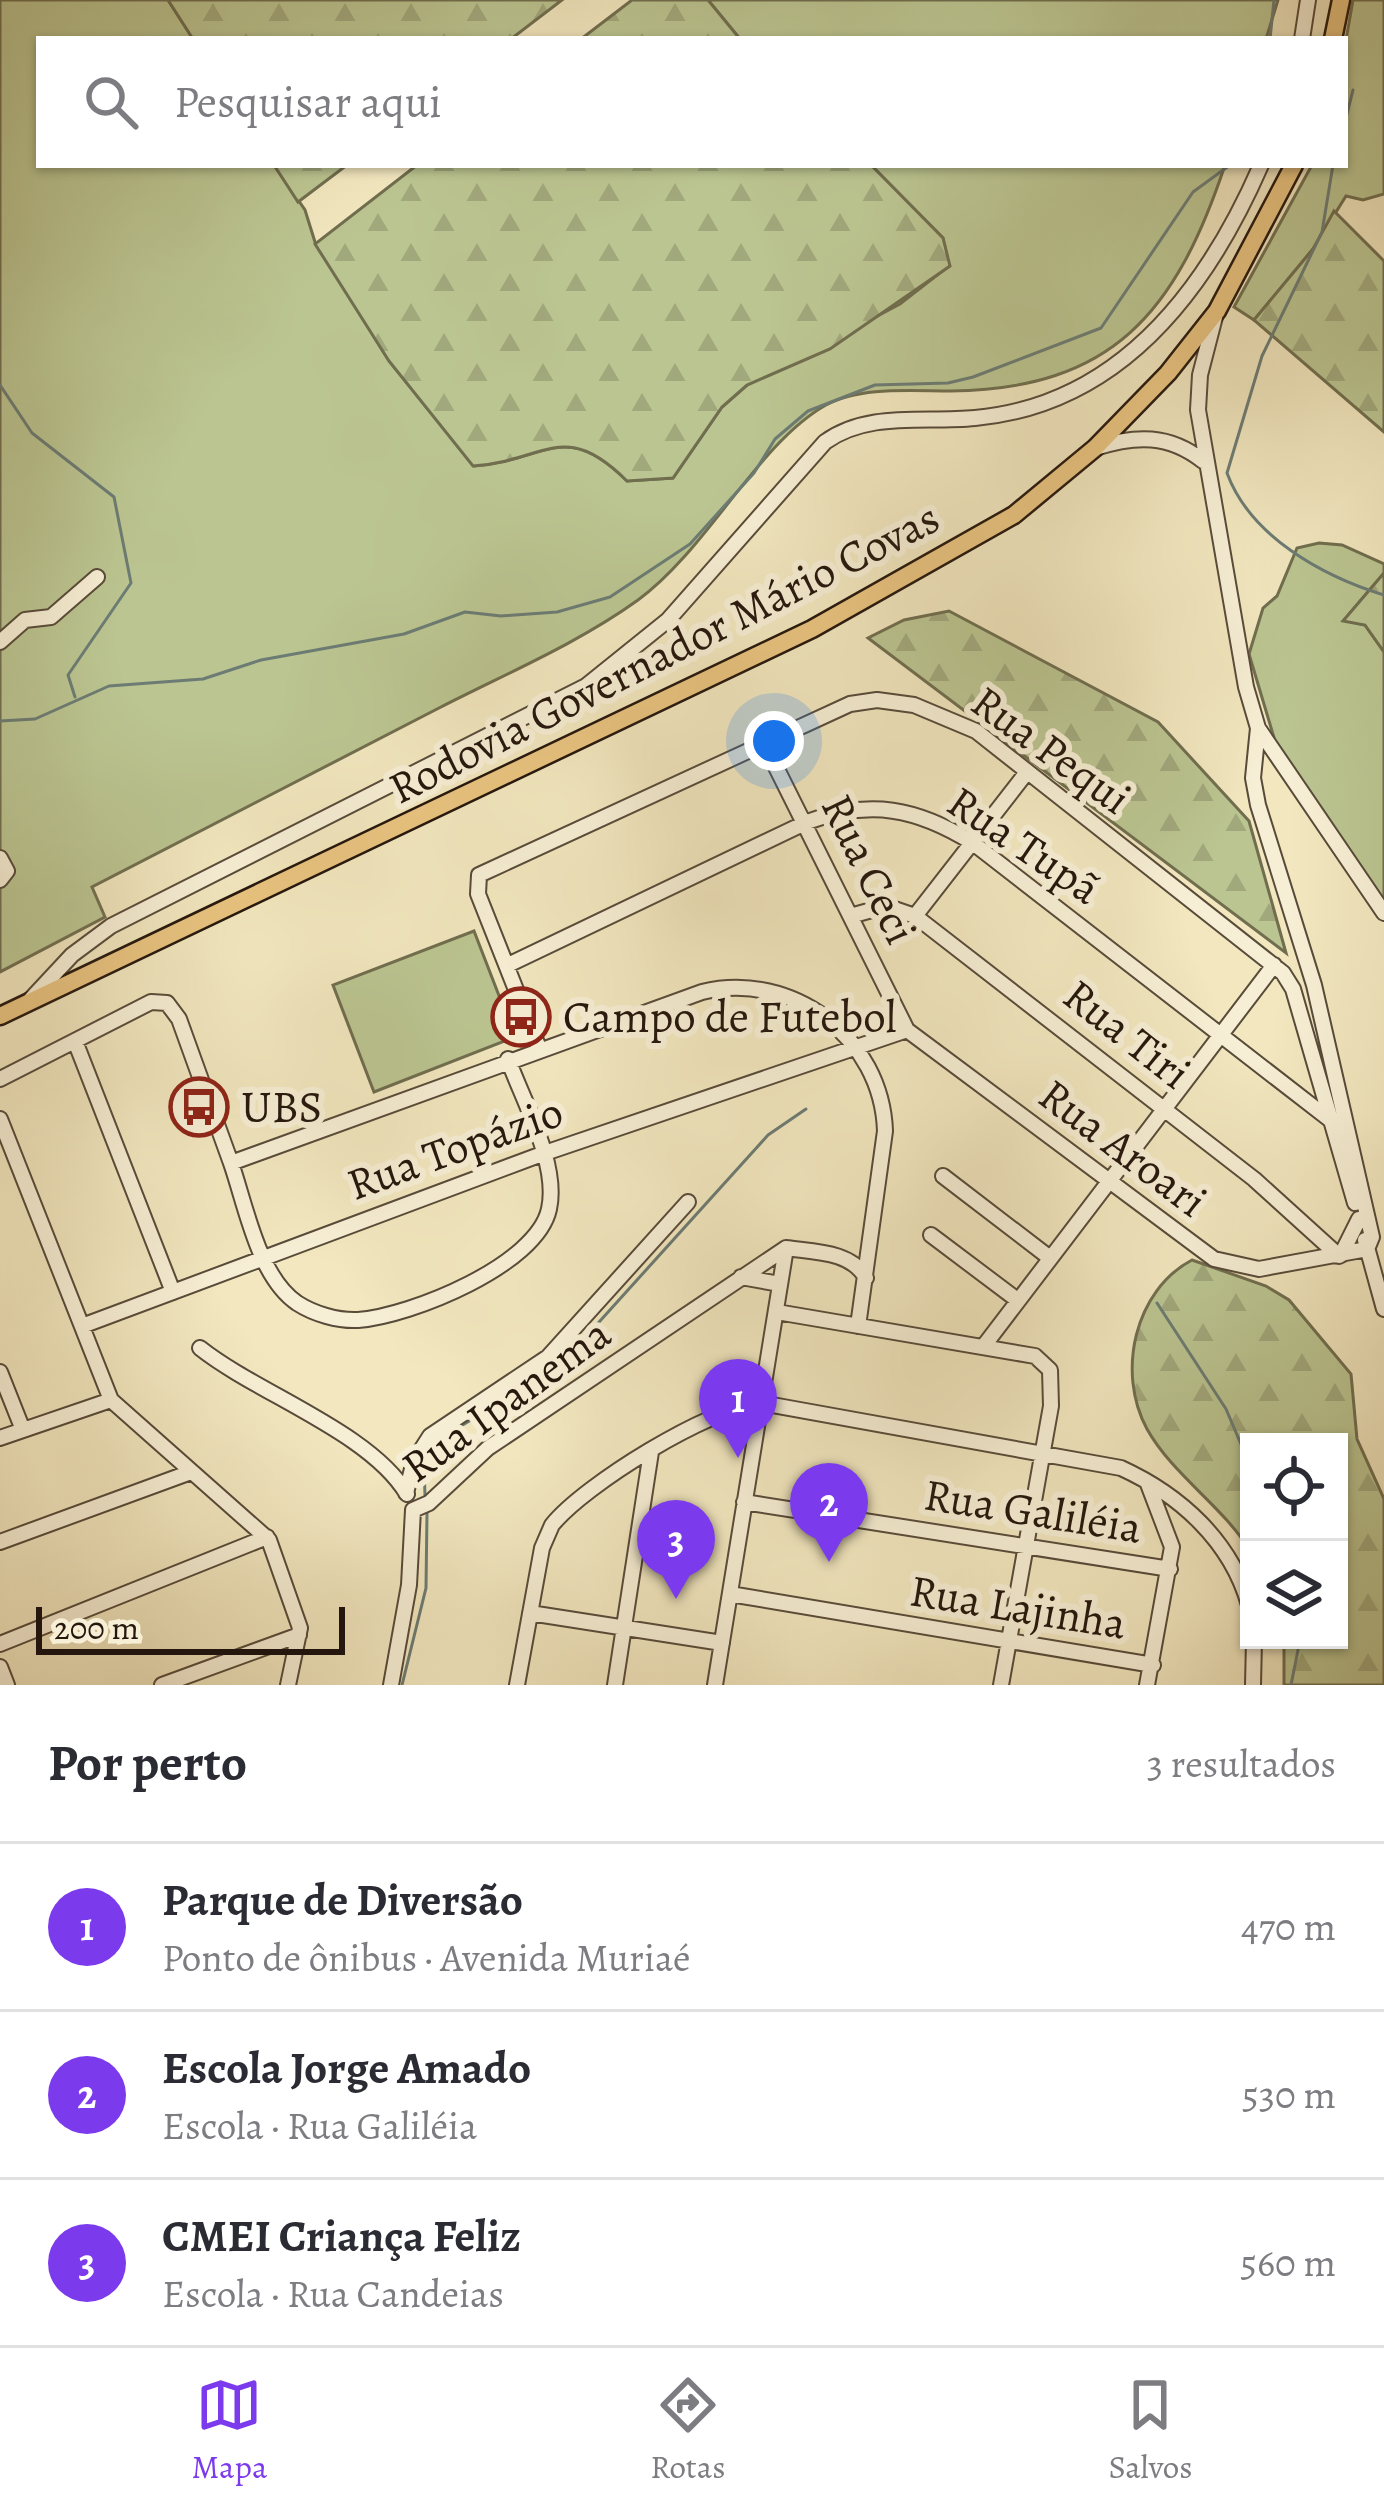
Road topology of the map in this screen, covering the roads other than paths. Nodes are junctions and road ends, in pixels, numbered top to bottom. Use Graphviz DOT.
graph roads {
  1 [pos="1308,0"];
  2 [pos="1341,0"];
  3 [pos="1302,36"];
  4 [pos="1334,36"];
  5 [pos="1259,168"];
  6 [pos="1292,168"];
  7 [pos="1217,311"];
  8 [pos="1094,448"];
  9 [pos="1203,460"];
  10 [pos="98,577"];
  11 [pos="0,641"];
  12 [pos="1258,728"];
  13 [pos="764,741"];
  14 [pos="1027,772"];
  15 [pos="807,822"];
  16 [pos="974,843"];
  17 [pos="0,859"];
  18 [pos="0,880"];
  19 [pos="1384,913"];
  20 [pos="854,915"];
  21 [pos="915,916"];
  22 [pos="508,965"];
  23 [pos="1274,965"];
  24 [pos="29,1001"];
  25 [pos="0,1016"];
  26 [pos="907,1030"];
  27 [pos="1220,1034"];
  28 [pos="74,1041"];
  29 [pos="855,1043"];
  30 [pos="539,1048"];
  31 [pos="508,1059"];
  32 [pos="0,1079"];
  33 [pos="1162,1108"];
  34 [pos="0,1119"];
  35 [pos="1329,1119"];
  36 [pos="542,1154"];
  37 [pos="231,1163"];
  38 [pos="943,1176"];
  39 [pos="1107,1181"];
  40 [pos="1384,1198"];
  41 [pos="688,1202"];
  42 [pos="1359,1202"];
  43 [pos="1359,1219"];
  44 [pos="874,1228"];
  45 [pos="931,1235"];
  46 [pos="786,1248"];
  47 [pos="1367,1249"];
  48 [pos="836,1255"];
  49 [pos="265,1256"];
  50 [pos="1340,1256"];
  51 [pos="1050,1258"];
  52 [pos="740,1277"];
  53 [pos="866,1278"];
  54 [pos="781,1284"];
  55 [pos="173,1292"];
  56 [pos="1016,1299"];
  57 [pos="1384,1309"];
  58 [pos="777,1312"];
  59 [pos="82,1326"];
  60 [pos="858,1326"];
  61 [pos="983,1347"];
  62 [pos="200,1348"];
  63 [pos="0,1372"];
  64 [pos="111,1400"];
  65 [pos="760,1402"];
  66 [pos="22,1430"];
  67 [pos="0,1438"];
  68 [pos="651,1452"];
  69 [pos="1040,1453"];
  70 [pos="191,1472"];
  71 [pos="1146,1479"];
  72 [pos="406,1492"];
  73 [pos="744,1502"];
  74 [pos="413,1510"];
  75 [pos="266,1537"];
  76 [pos="0,1542"];
  77 [pos="1025,1548"];
  78 [pos="1170,1569"];
  79 [pos="1240,1588"];
  80 [pos="730,1594"];
  81 [pos="530,1613"];
  82 [pos="625,1627"];
  83 [pos="299,1635"];
  84 [pos="722,1643"];
  85 [pos="0,1644"];
  86 [pos="1009,1644"];
  87 [pos="1254,1649"];
  88 [pos="1153,1665"];
  89 [pos="0,1667"];
  90 [pos="7,1685"];
  91 [pos="162,1685"];
  92 [pos="288,1685"];
  93 [pos="392,1685"];
  94 [pos="518,1685"];
  95 [pos="615,1685"];
  96 [pos="715,1685"];
  97 [pos="1001,1685"];
  98 [pos="1147,1685"];
  99 [pos="1253,1685"];
  1 -- 3 [label="street"];
  2 -- 4 [label="main road"];
  5 -- 24 [label="street"];
  6 -- 7 [label="main road, Rodovia Governador Mário Covas"];
  7 -- 8 [label="main road, Rodovia Governador Mário Covas"];
  7 -- 9 [label="street"];
  8 -- 9 [label="street"];
  8 -- 24 [label="main road, Rodovia Governador Mário Covas"];
  9 -- 12 [label="street"];
  10 -- 11 [label="street"];
  12 -- 19 [label="street"];
  12 -- 42 [label="street"];
  13 -- 14 [label="street, Rua Pequi"];
  13 -- 15 [label="street, Rua Ceci"];
  13 -- 22 [label="street, Rua Pequi"];
  14 -- 16 [label="street"];
  14 -- 23 [label="street, Rua Pequi"];
  15 -- 16 [label="street, Rua Tupã"];
  15 -- 20 [label="street, Rua Ceci"];
  15 -- 22 [label="street, Rua Tupã"];
  16 -- 21 [label="street"];
  16 -- 27 [label="street, Rua Tupã"];
  17 -- 18 [label="street"];
  20 -- 21 [label="street"];
  20 -- 26 [label="street, Rua Ceci"];
  21 -- 33 [label="street, Rua Tiri"];
  22 -- 30 [label="street"];
  23 -- 27 [label="street"];
  23 -- 35 [label="street, Rua Pequi"];
  24 -- 25 [label="main road, Rodovia Governador Mário Covas"];
  26 -- 29 [label="street"];
  26 -- 39 [label="street, Rua Aroari"];
  27 -- 33 [label="street"];
  27 -- 35 [label="street, Rua Tupã"];
  28 -- 32 [label="street"];
  28 -- 37 [label="street"];
  28 -- 55 [label="street"];
  29 -- 30 [label="street"];
  29 -- 36 [label="street, Rua Topázio"];
  29 -- 44 [label="street"];
  30 -- 31 [label="street"];
  31 -- 36 [label="street"];
  31 -- 37 [label="street"];
  33 -- 39 [label="street"];
  33 -- 50 [label="street, Rua Tiri"];
  34 -- 59 [label="street"];
  35 -- 42 [label="street, Rua Pequi"];
  36 -- 49 [label="street, Rua Topázio"];
  36 -- 49 [label="street"];
  37 -- 49 [label="street"];
  38 -- 51 [label="street"];
  39 -- 50 [label="street, Rua Aroari"];
  39 -- 51 [label="street"];
  40 -- 42 [label="street"];
  41 -- 72 [label="street"];
  42 -- 43 [label="street"];
  42 -- 47 [label="street"];
  43 -- 47 [label="street"];
  43 -- 50 [label="street"];
  44 -- 48 [label="street"];
  44 -- 53 [label="street"];
  45 -- 56 [label="street"];
  46 -- 48 [label="street"];
  46 -- 52 [label="street, Rua Ipanema"];
  46 -- 54 [label="street"];
  47 -- 50 [label="street, Rua Aroari"];
  47 -- 57 [label="street"];
  48 -- 53 [label="street"];
  49 -- 55 [label="street, Rua Topázio"];
  51 -- 56 [label="street"];
  52 -- 54 [label="street"];
  52 -- 74 [label="street, Rua Ipanema"];
  53 -- 60 [label="street"];
  54 -- 58 [label="street"];
  55 -- 59 [label="street, Rua Topázio"];
  56 -- 61 [label="street"];
  58 -- 60 [label="street"];
  58 -- 65 [label="street"];
  59 -- 64 [label="street"];
  60 -- 61 [label="street"];
  61 -- 69 [label="street"];
  62 -- 72 [label="street"];
  63 -- 66 [label="street"];
  64 -- 66 [label="street"];
  64 -- 70 [label="street"];
  65 -- 68 [label="street"];
  65 -- 69 [label="street"];
  65 -- 73 [label="street"];
  66 -- 67 [label="street"];
  68 -- 81 [label="street"];
  68 -- 82 [label="street"];
  69 -- 71 [label="street"];
  69 -- 77 [label="street"];
  70 -- 75 [label="street"];
  70 -- 76 [label="street"];
  71 -- 78 [label="street"];
  71 -- 79 [label="street"];
  72 -- 74 [label="street"];
  73 -- 77 [label="street, Rua Galiléia"];
  73 -- 80 [label="street"];
  74 -- 93 [label="street, Rua Ipanema"];
  75 -- 83 [label="street"];
  75 -- 85 [label="street"];
  77 -- 78 [label="street, Rua Galiléia"];
  77 -- 86 [label="street"];
  78 -- 88 [label="street"];
  80 -- 84 [label="street"];
  80 -- 86 [label="street, Rua Lajinha"];
  81 -- 82 [label="street"];
  81 -- 94 [label="street"];
  82 -- 84 [label="street"];
  82 -- 95 [label="street"];
  83 -- 91 [label="street"];
  83 -- 92 [label="street"];
  84 -- 96 [label="street"];
  86 -- 88 [label="street, Rua Lajinha"];
  86 -- 97 [label="street"];
  87 -- 99 [label="street"];
  88 -- 98 [label="street"];
  89 -- 90 [label="street"];
}
